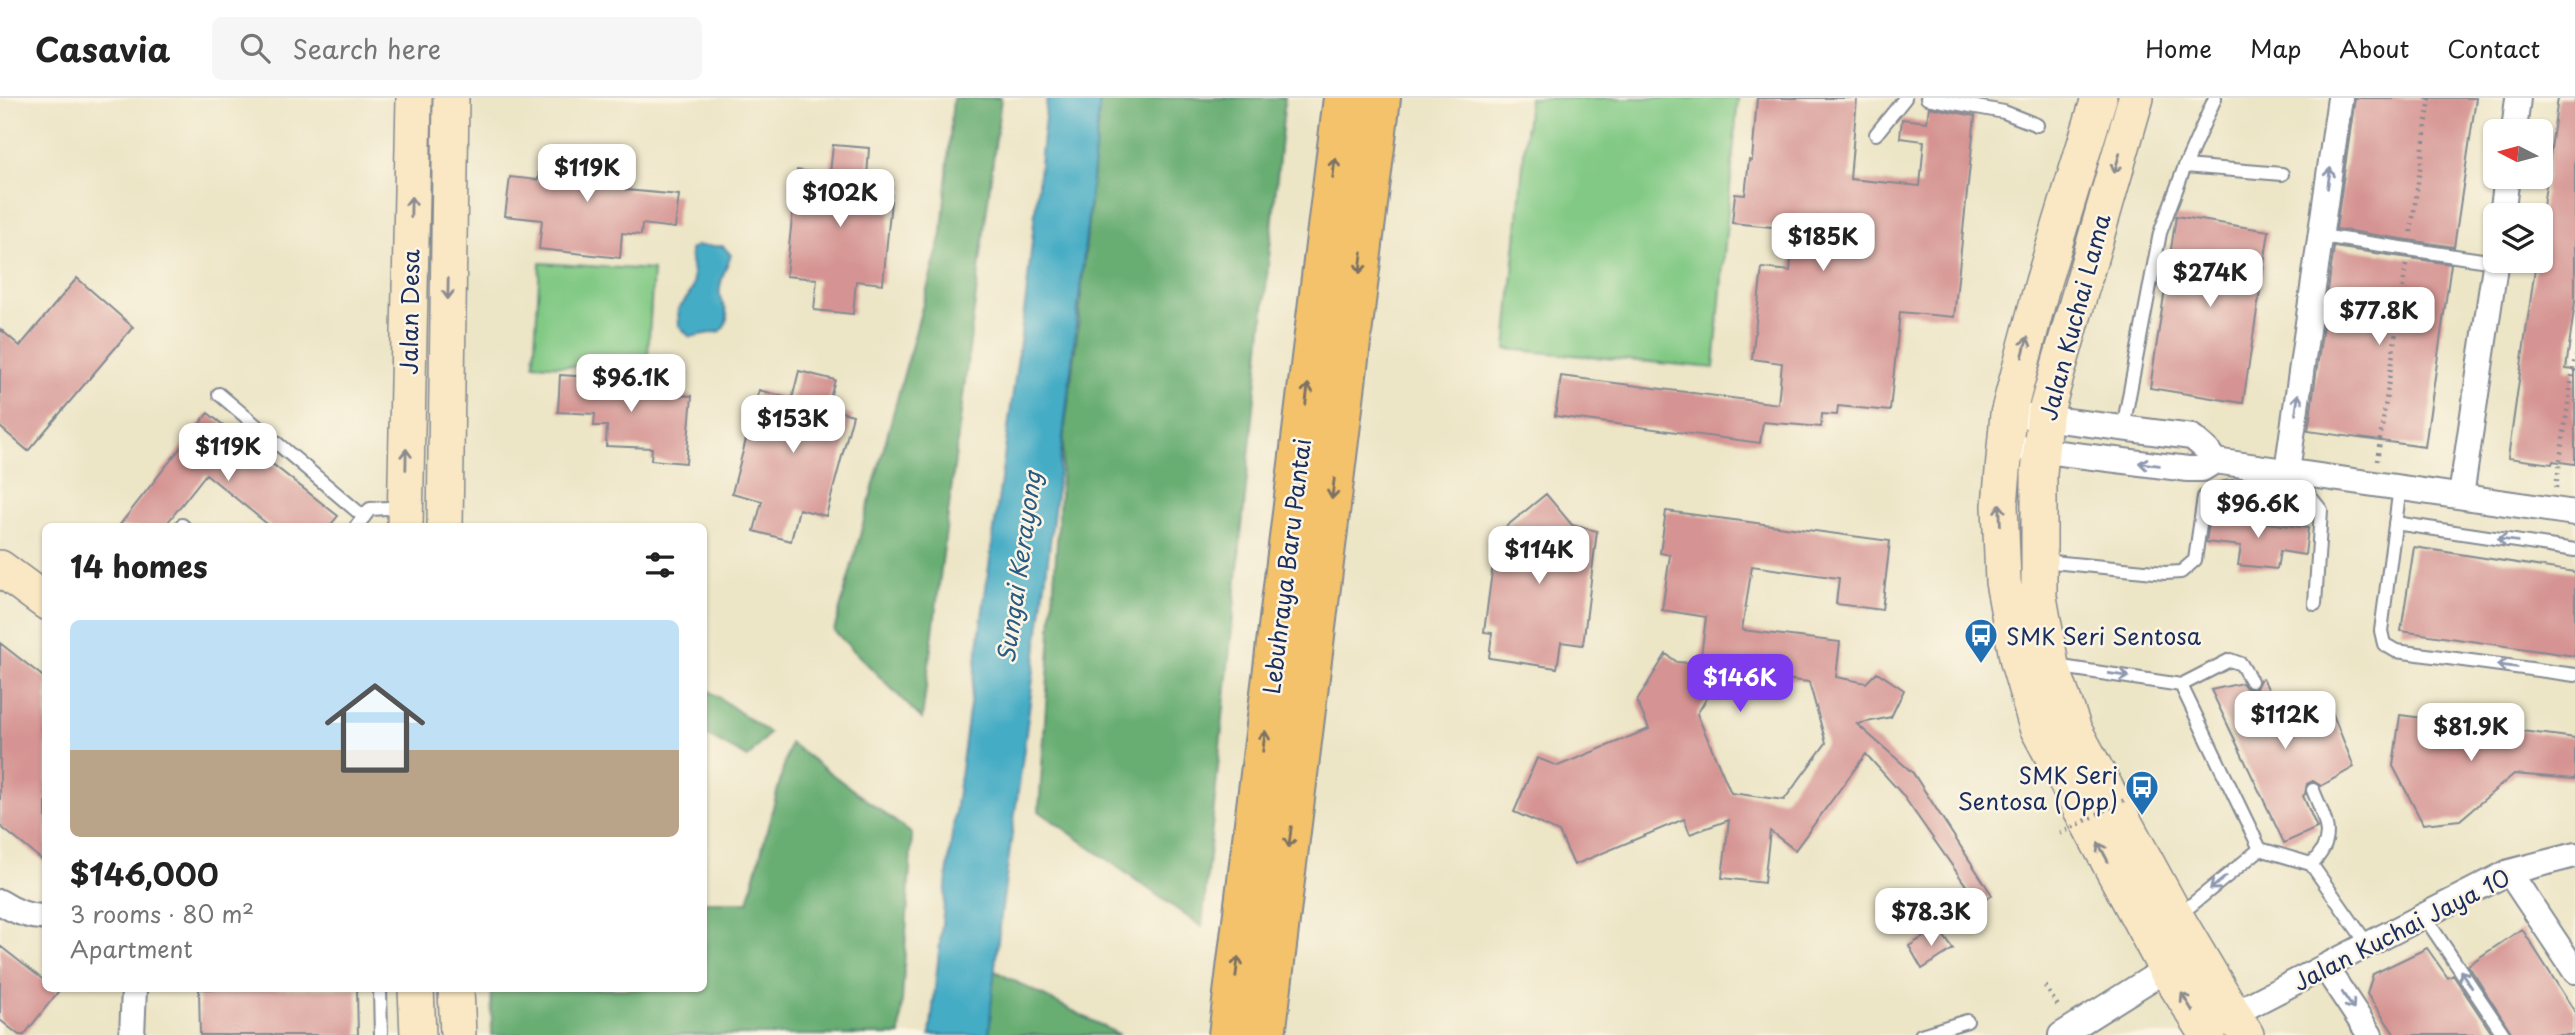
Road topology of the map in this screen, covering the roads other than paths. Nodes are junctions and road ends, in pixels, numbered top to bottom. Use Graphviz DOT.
graph roads {
  1 [pos="414,98"];
  2 [pos="451,98"];
  3 [pos="1343,98"];
  4 [pos="1381,98"];
  5 [pos="1905,98"];
  6 [pos="1927,98"];
  7 [pos="2099,98"];
  8 [pos="2136,98"];
  9 [pos="2216,98"];
  10 [pos="2340,98"];
  11 [pos="2518,98"];
  12 [pos="2515,119"];
  13 [pos="2038,125"];
  14 [pos="1876,134"];
  15 [pos="2185,166"];
  16 [pos="2282,174"];
  17 [pos="2320,236"];
  18 [pos="2483,258"];
  19 [pos="2493,273"];
  20 [pos="219,394"];
  21 [pos="2123,428"];
  22 [pos="2006,430"];
  23 [pos="2043,434"];
  24 [pos="2215,461"];
  25 [pos="2285,482"];
  26 [pos="2400,488"];
  27 [pos="2462,496"];
  28 [pos="2564,511"];
  29 [pos="405,517"];
  30 [pos="360,522"];
  31 [pos="445,523"];
  32 [pos="2395,523"];
  33 [pos="2575,550"];
  34 [pos="2038,561"];
  35 [pos="0,568"];
  36 [pos="42,600"];
  37 [pos="2315,604"];
  38 [pos="2052,665"];
  39 [pos="2575,675"];
  40 [pos="2251,681"];
  41 [pos="2181,685"];
  42 [pos="2313,790"];
  43 [pos="2260,849"];
  44 [pos="2575,855"];
  45 [pos="2311,864"];
  46 [pos="2509,872"];
  47 [pos="0,902"];
  48 [pos="2424,916"];
  49 [pos="2176,917"];
  50 [pos="42,918"];
  51 [pos="2368,945"];
  52 [pos="2195,950"];
  53 [pos="2325,967"];
  54 [pos="2166,969"];
  55 [pos="2575,971"];
  56 [pos="134,992"];
  57 [pos="380,992"];
  58 [pos="416,992"];
  59 [pos="456,992"];
  60 [pos="1967,1021"];
  61 [pos="2062,1024"];
  62 [pos="2097,1026"];
  63 [pos="2229,1028"];
  64 [pos="132,1035"];
  65 [pos="381,1035"];
  66 [pos="418,1035"];
  67 [pos="458,1035"];
  68 [pos="1228,1035"];
  69 [pos="1266,1035"];
  70 [pos="1921,1035"];
  71 [pos="2370,1035"];
  72 [pos="2504,1035"];
  29 -- 1 [label="main road, Jalan Desa, one-way"];
  2 -- 31 [label="main road, Jalan Desa, one-way"];
  68 -- 3 [label="highway, Lebuhraya Baru Pantai, one-way"];
  4 -- 69 [label="highway, Lebuhraya Baru Pantai, one-way"];
  5 -- 14 [label="lane"];
  6 -- 13 [label="lane"];
  22 -- 7 [label="main road, Jalan Kuchai Lama, one-way"];
  8 -- 23 [label="main road, Jalan Kuchai Lama, one-way"];
  9 -- 15 [label="lane"];
  17 -- 10 [label="street, one-way"];
  11 -- 12 [label="street"];
  15 -- 16 [label="lane"];
  15 -- 21 [label="lane"];
  17 -- 18 [label="lane"];
  25 -- 17 [label="street, one-way"];
  19 -- 27 [label="street"];
  20 -- 30 [label="lane"];
  21 -- 23 [label="street"];
  21 -- 24 [label="street"];
  22 -- 23 [label="street"];
  54 -- 22 [label="main road, Jalan Kuchai Lama, one-way"];
  24 -- 23 [label="street, one-way"];
  23 -- 34 [label="main road, Jalan Kuchai Lama"];
  24 -- 25 [label="street"];
  25 -- 26 [label="street"];
  25 -- 34 [label="lane"];
  25 -- 37 [label="lane"];
  26 -- 27 [label="street"];
  26 -- 32 [label="lane"];
  27 -- 28 [label="street"];
  29 -- 30 [label="lane"];
  33 -- 32 [label="lane, one-way"];
  39 -- 32 [label="lane, one-way"];
  34 -- 38 [label="main road, Jalan Kuchai Lama"];
  35 -- 36 [label="main road"];
  38 -- 41 [label="lane, one-way"];
  38 -- 49 [label="main road, Jalan Kuchai Lama"];
  40 -- 41 [label="lane"];
  41 -- 43 [label="lane"];
  42 -- 45 [label="lane"];
  43 -- 45 [label="lane"];
  43 -- 49 [label="lane, one-way"];
  44 -- 46 [label="street, Jalan Kuchai Jaya 10"];
  45 -- 51 [label="lane"];
  46 -- 48 [label="street, Jalan Kuchai Jaya 10"];
  46 -- 55 [label="street"];
  47 -- 50 [label="street"];
  48 -- 51 [label="street, Jalan Kuchai Jaya 10"];
  72 -- 48 [label="lane, one-way"];
  49 -- 52 [label="main road, Jalan Kuchai Lama"];
  51 -- 53 [label="street, Jalan Kuchai Jaya 10"];
  52 -- 54 [label="street"];
  52 -- 63 [label="main road, Jalan Kuchai Lama"];
  53 -- 63 [label="street, Jalan Kuchai Jaya 10"];
  53 -- 71 [label="street, one-way"];
  54 -- 62 [label="street"];
  63 -- 54 [label="main road, Jalan Kuchai Lama, one-way"];
  56 -- 64 [label="street"];
  57 -- 65 [label="lane"];
  58 -- 66 [label="main road"];
  59 -- 67 [label="main road"];
  60 -- 70 [label="lane"];
  61 -- 62 [label="street"];
}
